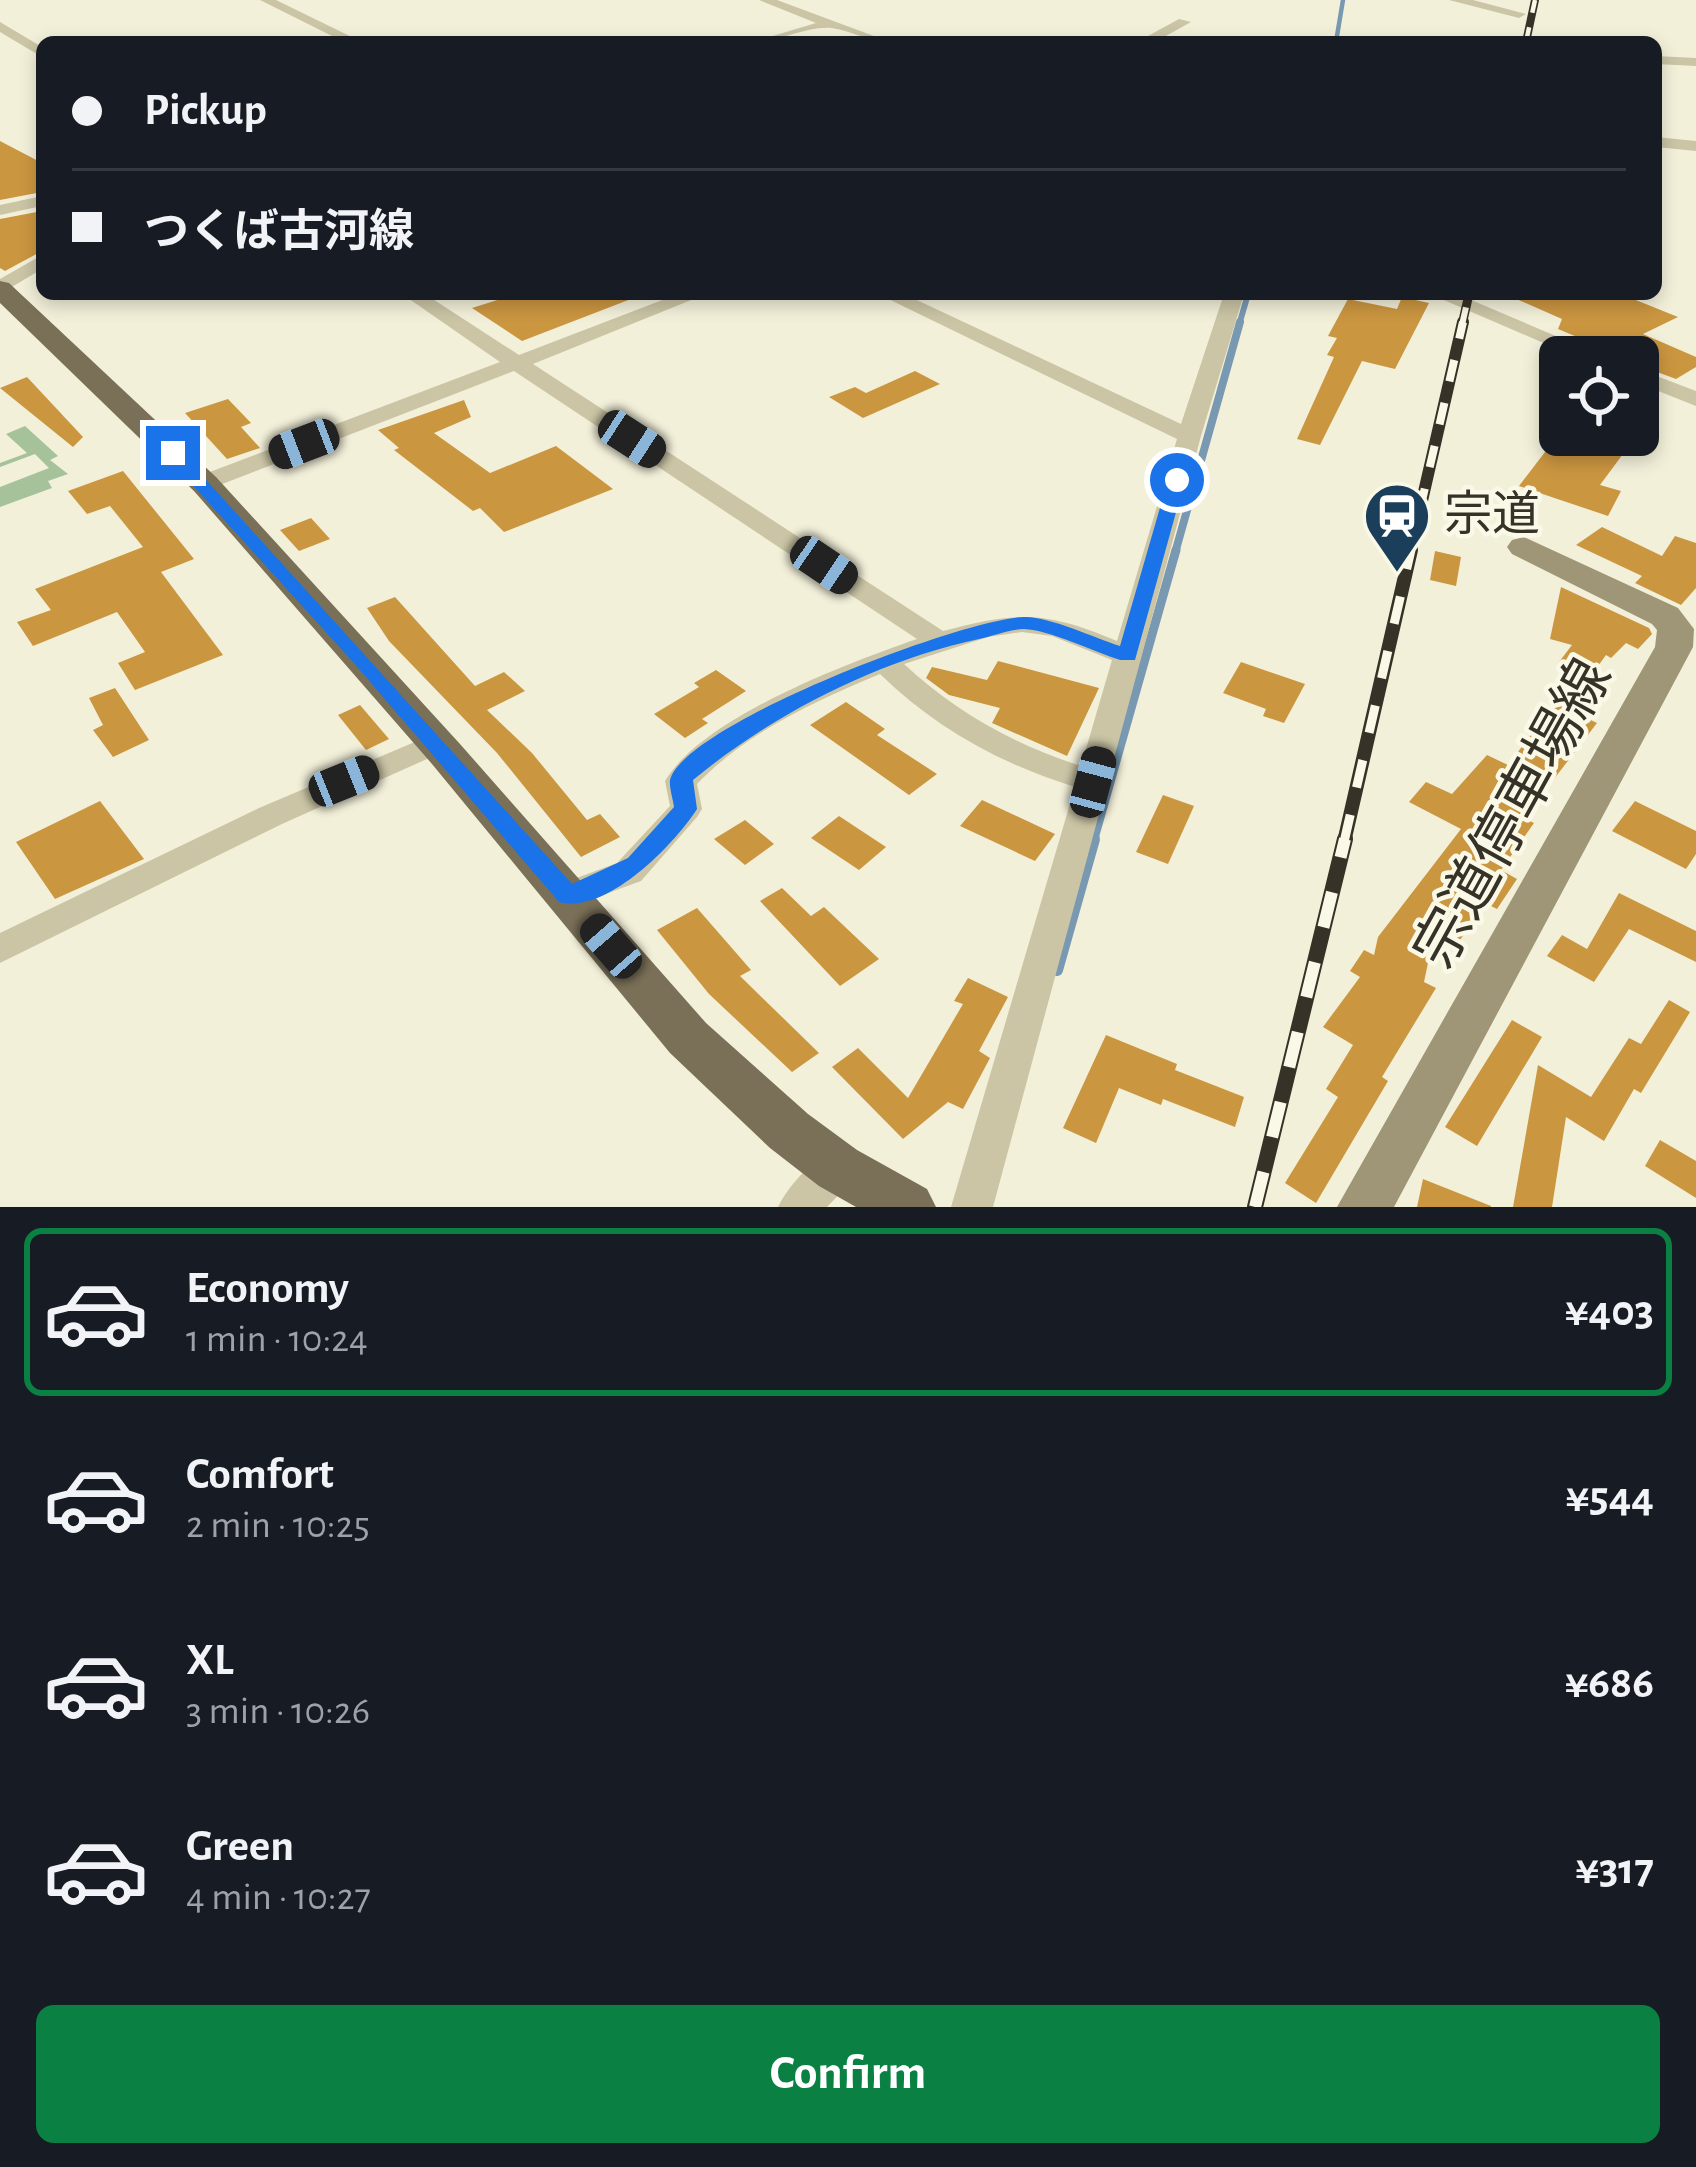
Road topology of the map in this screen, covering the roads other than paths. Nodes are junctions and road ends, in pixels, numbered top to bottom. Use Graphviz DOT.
graph roads {
  1 [pos="266,0"];
  2 [pos="765,0"];
  3 [pos="1455,0"];
  4 [pos="1519,14"];
  5 [pos="1184,22"];
  6 [pos="829,23"];
  7 [pos="0,26"];
  8 [pos="342,36"];
  9 [pos="782,36"];
  10 [pos="866,36"];
  11 [pos="1156,36"];
  12 [pos="36,49"];
  13 [pos="1662,60"];
  14 [pos="1696,62"];
  15 [pos="1662,143"];
  16 [pos="1696,146"];
  17 [pos="36,202"];
  18 [pos="0,210"];
  19 [pos="36,265"];
  20 [pos="0,288"];
  21 [pos="421,300"];
  22 [pos="679,300"];
  23 [pos="901,300"];
  24 [pos="1232,300"];
  25 [pos="1458,300"];
  26 [pos="1544,336"];
  27 [pos="517,362"];
  28 [pos="1659,384"];
  29 [pos="1696,399"];
  30 [pos="1189,436"];
  31 [pos="203,483"];
  32 [pos="1524,547"];
  33 [pos="939,641"];
  34 [pos="1685,641"];
  35 [pos="1128,656"];
  36 [pos="884,661"];
  37 [pos="436,743"];
  38 [pos="1093,782"];
  39 [pos="567,895"];
  40 [pos="0,949"];
  41 [pos="838,1168"];
  42 [pos="799,1207"];
  43 [pos="908,1207"];
  44 [pos="972,1207"];
  45 [pos="1365,1207"];
  1 -- 8 [label="street"];
  2 -- 6 [label="street"];
  3 -- 4 [label="street"];
  5 -- 11 [label="street"];
  6 -- 9 [label="street"];
  6 -- 10 [label="street"];
  7 -- 12 [label="street"];
  13 -- 14 [label="street"];
  15 -- 16 [label="street"];
  17 -- 18 [label="street"];
  19 -- 20 [label="street"];
  20 -- 31 [label="main road"];
  21 -- 27 [label="street"];
  22 -- 27 [label="street"];
  23 -- 30 [label="street"];
  24 -- 30 [label="street"];
  25 -- 26 [label="street"];
  27 -- 31 [label="street"];
  27 -- 33 [label="street"];
  28 -- 29 [label="street"];
  30 -- 35 [label="street"];
  31 -- 37 [label="main road"];
  32 -- 34 [label="main road, 宗道停車場線"];
  33 -- 35 [label="street"];
  33 -- 36 [label="street"];
  34 -- 45 [label="main road, 宗道停車場線"];
  35 -- 38 [label="street"];
  36 -- 38 [label="street"];
  36 -- 39 [label="street"];
  37 -- 39 [label="main road"];
  37 -- 40 [label="street"];
  38 -- 44 [label="street"];
  39 -- 41 [label="main road"];
  41 -- 42 [label="street"];
  41 -- 43 [label="main road"];
}
